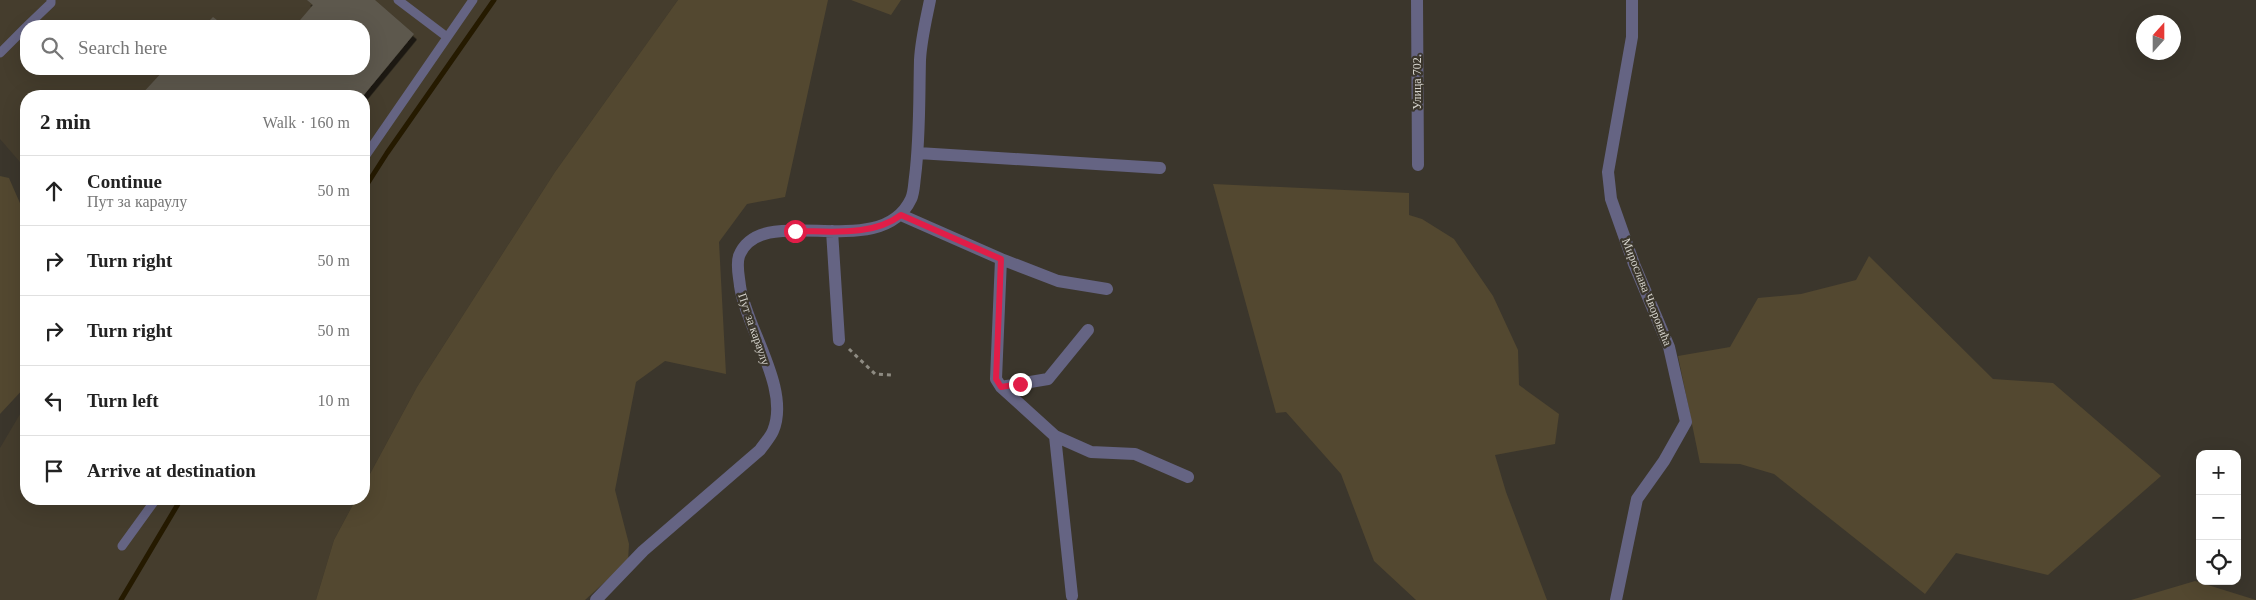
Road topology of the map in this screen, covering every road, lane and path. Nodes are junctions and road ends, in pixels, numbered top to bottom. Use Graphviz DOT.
graph roads {
  1 [pos="52,0"];
  2 [pos="398,0"];
  3 [pos="473,0"];
  4 [pos="930,0"];
  5 [pos="1417,0"];
  6 [pos="1632,0"];
  7 [pos="33,20"];
  8 [pos="20,34"];
  9 [pos="447,37"];
  10 [pos="0,53"];
  11 [pos="370,149"];
  12 [pos="918,154"];
  13 [pos="1418,165"];
  14 [pos="1160,168"];
  15 [pos="901,215"];
  16 [pos="832,231"];
  17 [pos="1001,259"];
  18 [pos="1107,289"];
  19 [pos="1088,330"];
  20 [pos="839,340"];
  21 [pos="892,374"];
  22 [pos="1001,387"];
  23 [pos="1055,436"];
  24 [pos="1188,477"];
  25 [pos="152,505"];
  26 [pos="122,546"];
  27 [pos="1072,596"];
  28 [pos="596,600"];
  29 [pos="1616,600"];
  1 -- 7 [label="lane"];
  2 -- 9 [label="lane"];
  3 -- 9 [label="lane"];
  4 -- 12 [label="street"];
  5 -- 13 [label="street, Улица 702."];
  6 -- 29 [label="street, Мирослава Чворовића"];
  8 -- 10 [label="lane"];
  9 -- 11 [label="lane"];
  12 -- 14 [label="street"];
  12 -- 15 [label="street"];
  15 -- 16 [label="street, Пут за караулу"];
  15 -- 17 [label="street"];
  16 -- 20 [label="street"];
  16 -- 28 [label="street, Пут за караулу"];
  17 -- 18 [label="street"];
  17 -- 22 [label="street"];
  19 -- 22 [label="street"];
  20 -- 21 [label="path"];
  22 -- 23 [label="street"];
  23 -- 24 [label="street"];
  23 -- 27 [label="street"];
  25 -- 26 [label="lane"];
}
